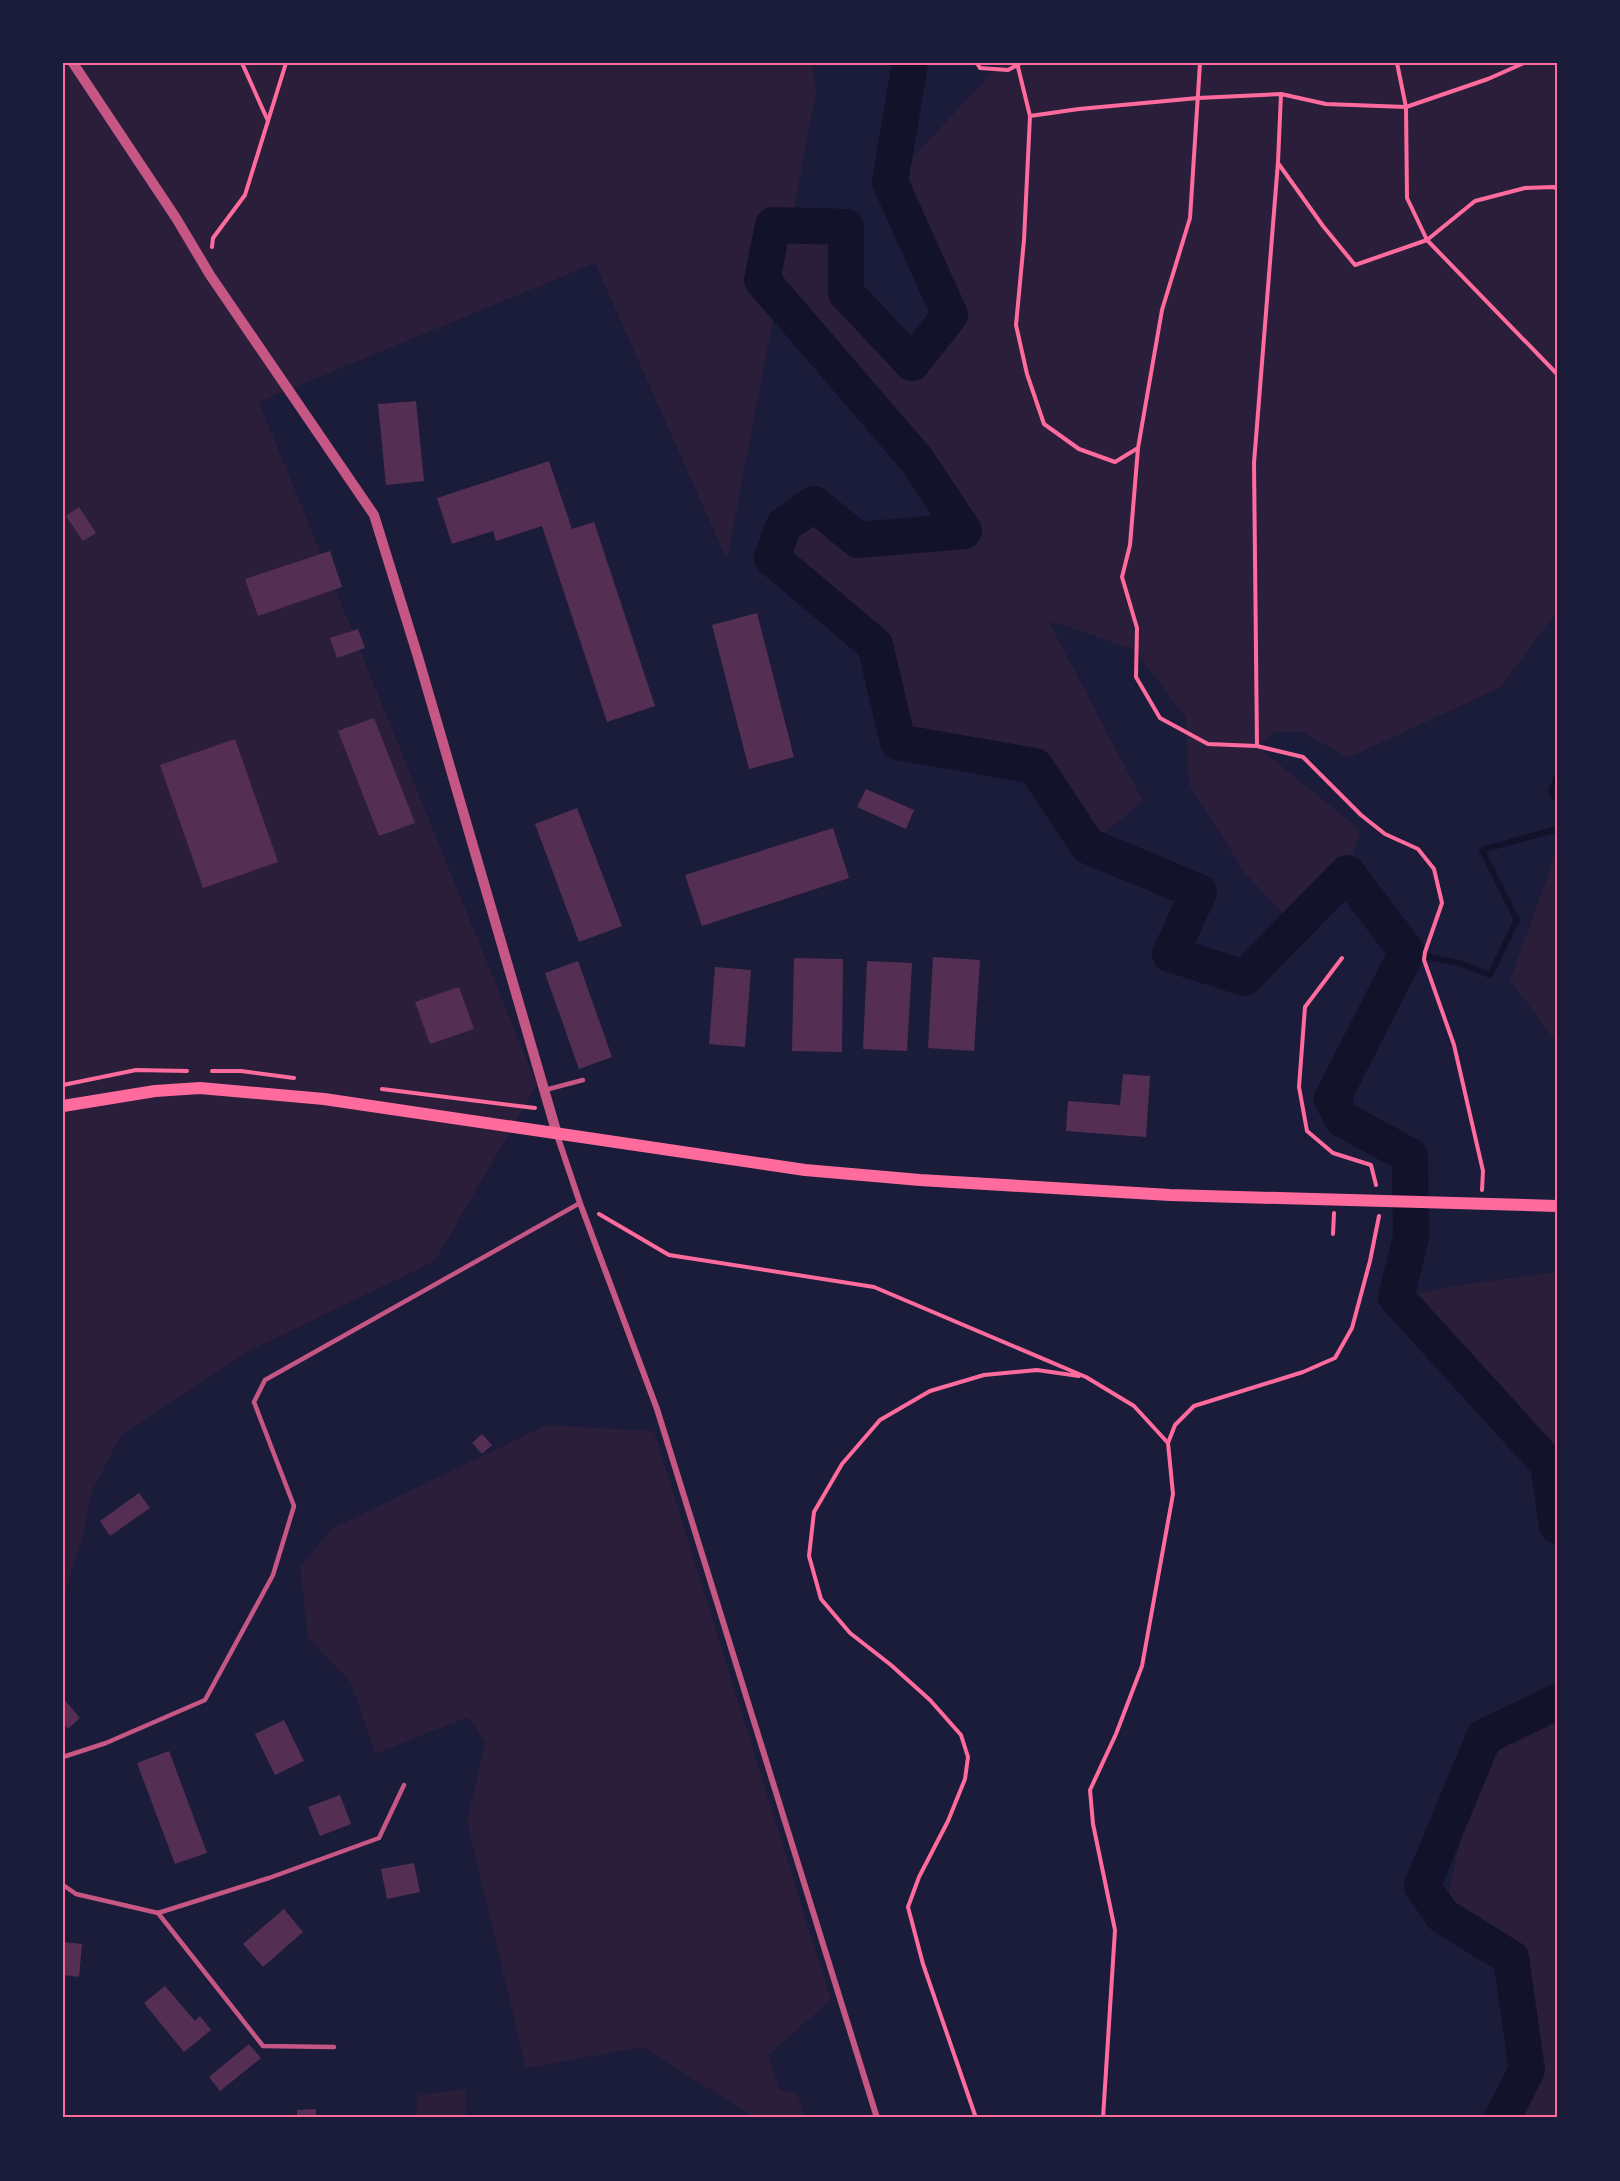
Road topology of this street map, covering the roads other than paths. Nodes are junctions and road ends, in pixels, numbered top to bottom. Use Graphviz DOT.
graph roads {
  1 [pos="73,63"];
  2 [pos="583,1080"];
  3 [pos="544,1090"];
  4 [pos="63,1106"];
  5 [pos="557,1134"];
  6 [pos="580,1203"];
  7 [pos="1557,1206"];
  8 [pos="63,1757"];
  9 [pos="404,1785"];
  10 [pos="63,1885"];
  11 [pos="158,1913"];
  12 [pos="334,2047"];
  13 [pos="877,2118"];
  1 -- 3 [label="street"];
  2 -- 3 [label="lane"];
  3 -- 5 [label="street"];
  4 -- 5 [label="main road"];
  5 -- 6 [label="street"];
  5 -- 7 [label="main road"];
  6 -- 8 [label="lane"];
  6 -- 13 [label="street"];
  9 -- 11 [label="lane"];
  10 -- 11 [label="lane"];
  11 -- 12 [label="lane"];
}
